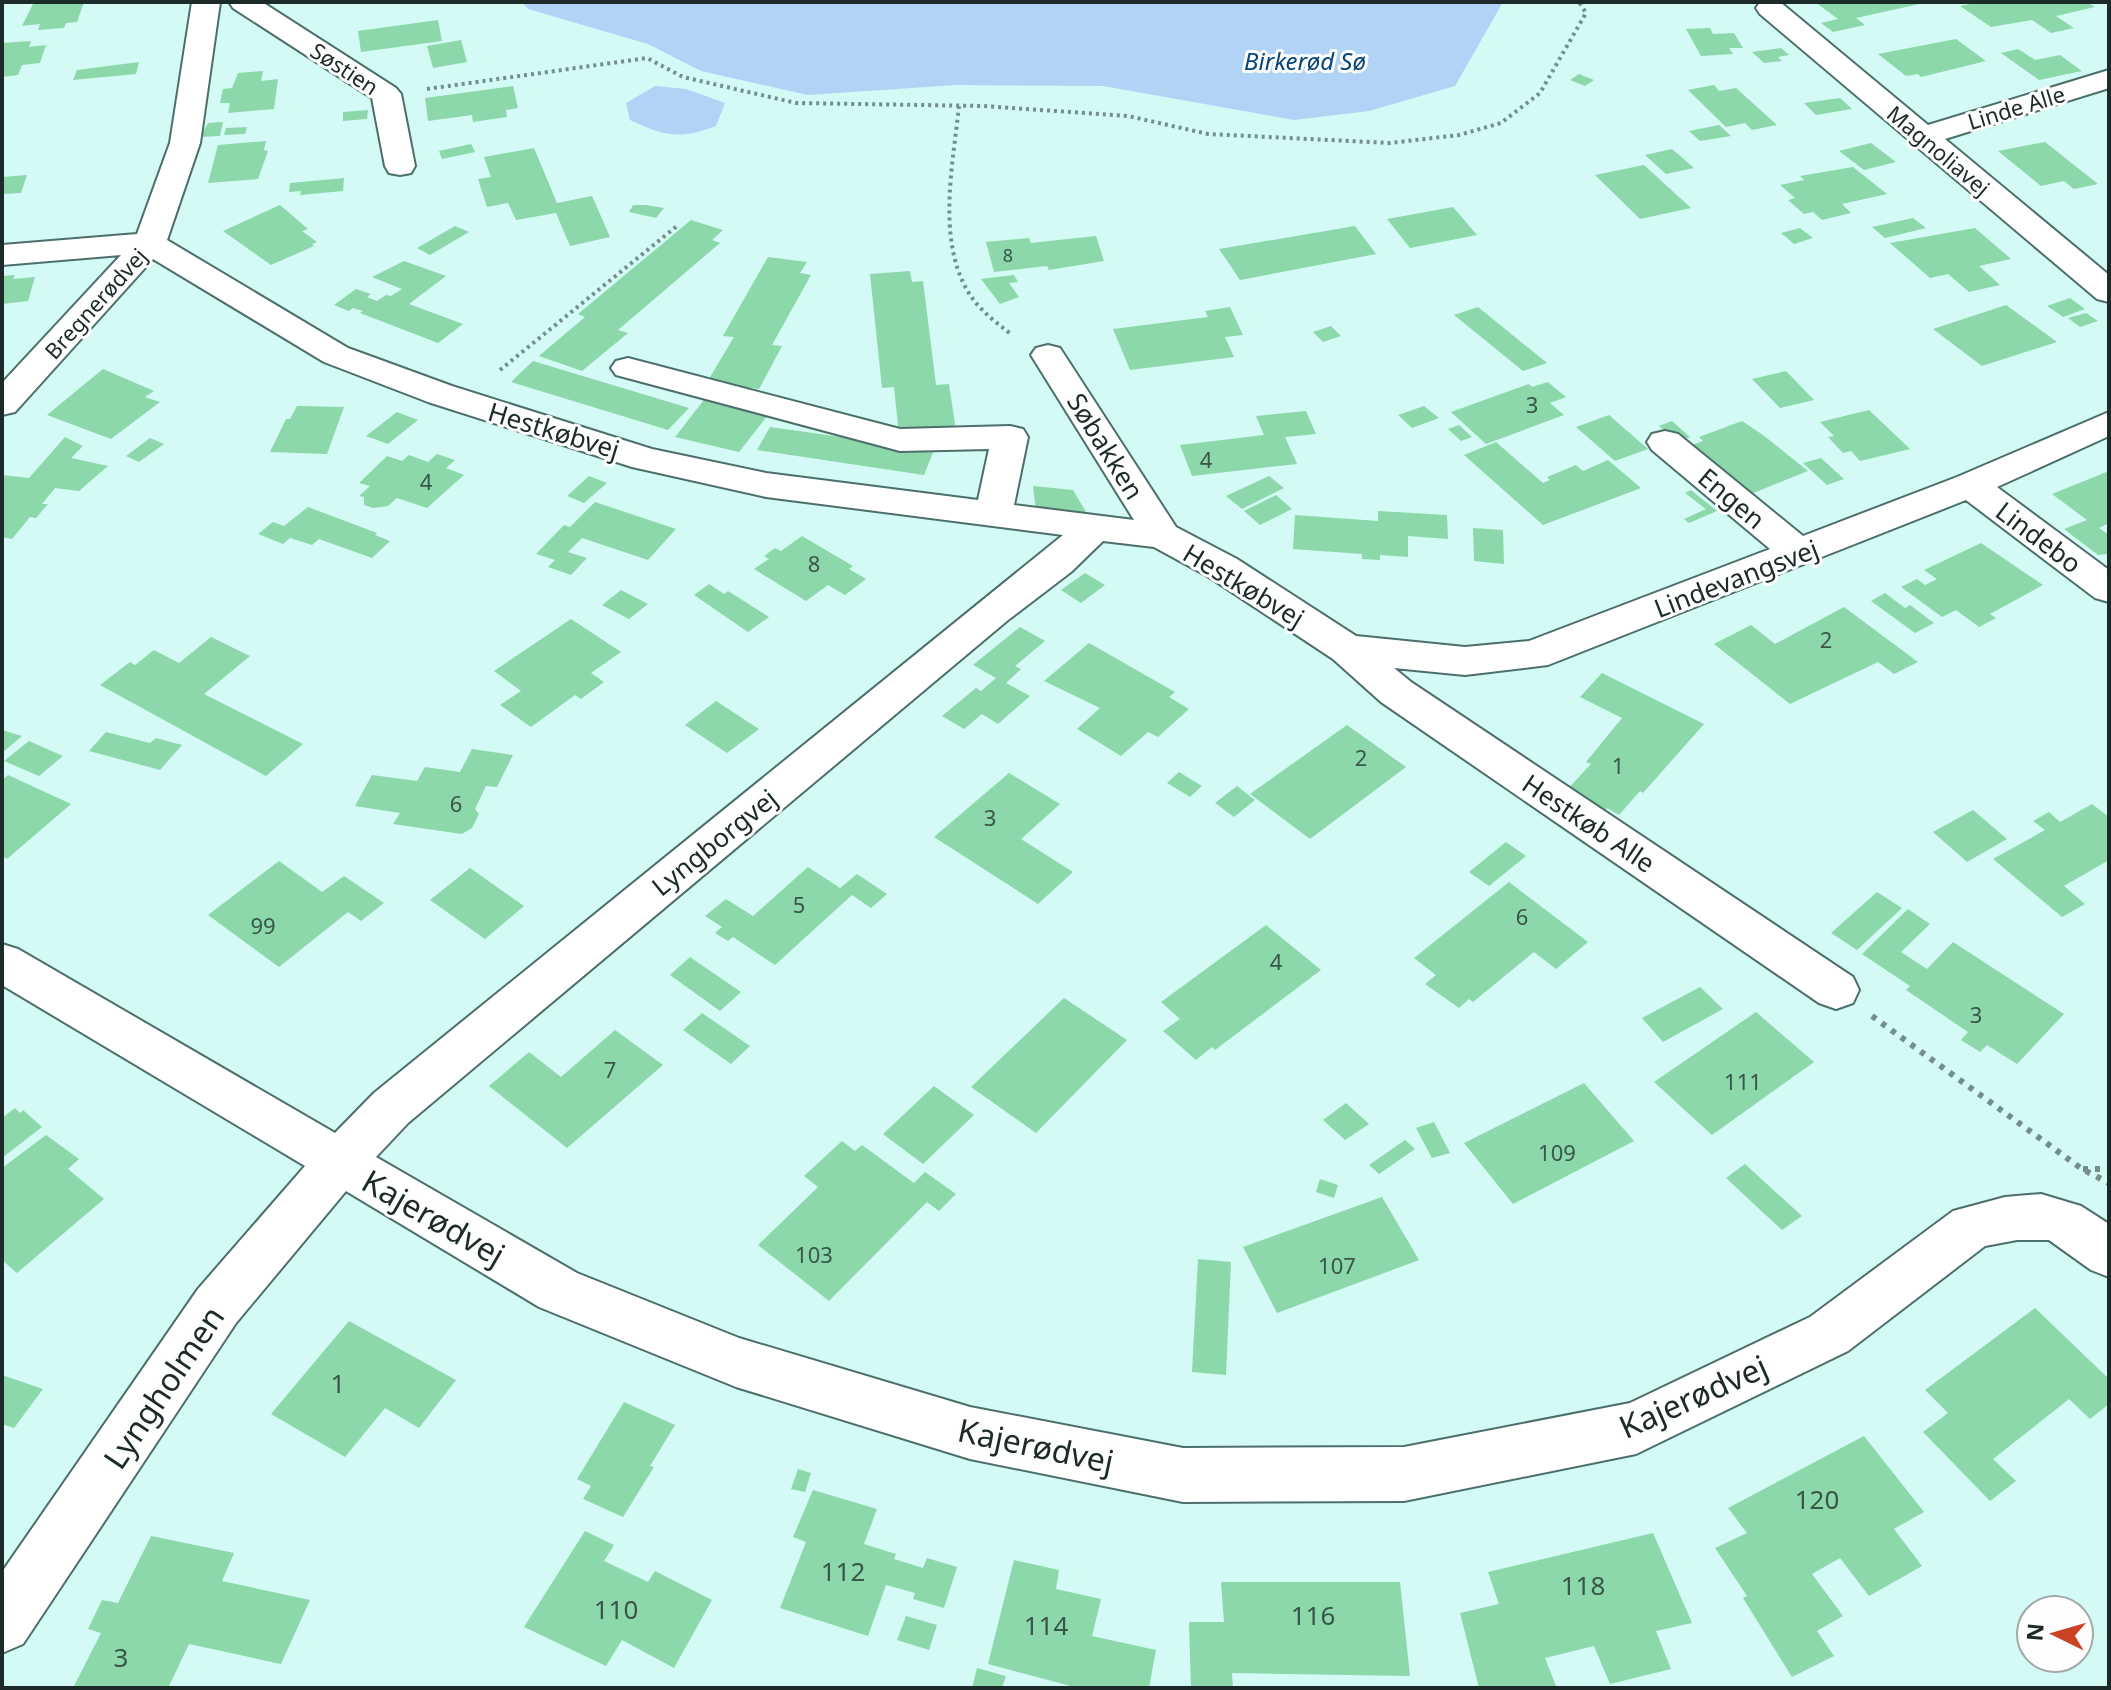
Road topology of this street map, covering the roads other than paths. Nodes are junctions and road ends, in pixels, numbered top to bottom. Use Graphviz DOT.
graph roads {
  1 [pos="206,2"];
  2 [pos="243,2"];
  3 [pos="1770,8"];
  4 [pos="2109,79"];
  5 [pos="1923,136"];
  6 [pos="400,166"];
  7 [pos="150,243"];
  8 [pos="2,255"];
  9 [pos="2109,292"];
  10 [pos="1048,355"];
  11 [pos="628,368"];
  12 [pos="2,404"];
  13 [pos="2109,423"];
  14 [pos="1665,442"];
  15 [pos="1970,485"];
  16 [pos="993,516"];
  17 [pos="1094,528"];
  18 [pos="1163,536"];
  19 [pos="1800,553"];
  20 [pos="2109,589"];
  21 [pos="1347,649"];
  22 [pos="2,962"];
  23 [pos="1836,990"];
  24 [pos="339,1162"];
  25 [pos="2109,1254"];
  26 [pos="2,1623"];
  1 -- 7 [label="street, Bregnerødvej"];
  2 -- 6 [label="street, Søstien"];
  3 -- 5 [label="street, Magnoliavej"];
  4 -- 5 [label="street, Linde Alle"];
  5 -- 9 [label="street, Magnoliavej"];
  7 -- 8 [label="street"];
  7 -- 12 [label="street, Bregnerødvej"];
  7 -- 16 [label="street, Hestkøbvej"];
  10 -- 18 [label="street, Søbakken"];
  11 -- 16 [label="street"];
  13 -- 15 [label="street, Lindevangsvej"];
  14 -- 19 [label="street, Engen"];
  15 -- 19 [label="street, Lindevangsvej"];
  15 -- 20 [label="street, Lindebo"];
  16 -- 17 [label="street, Hestkøbvej"];
  17 -- 18 [label="street, Hestkøbvej"];
  17 -- 24 [label="street, Lyngborgvej"];
  18 -- 21 [label="street, Hestkøbvej"];
  19 -- 21 [label="street, Lindevangsvej"];
  21 -- 23 [label="street, Hestkøb Alle"];
  22 -- 24 [label="street, Kajerødvej"];
  24 -- 25 [label="street, Kajerødvej"];
  24 -- 26 [label="street, Lyngholmen"];
}
